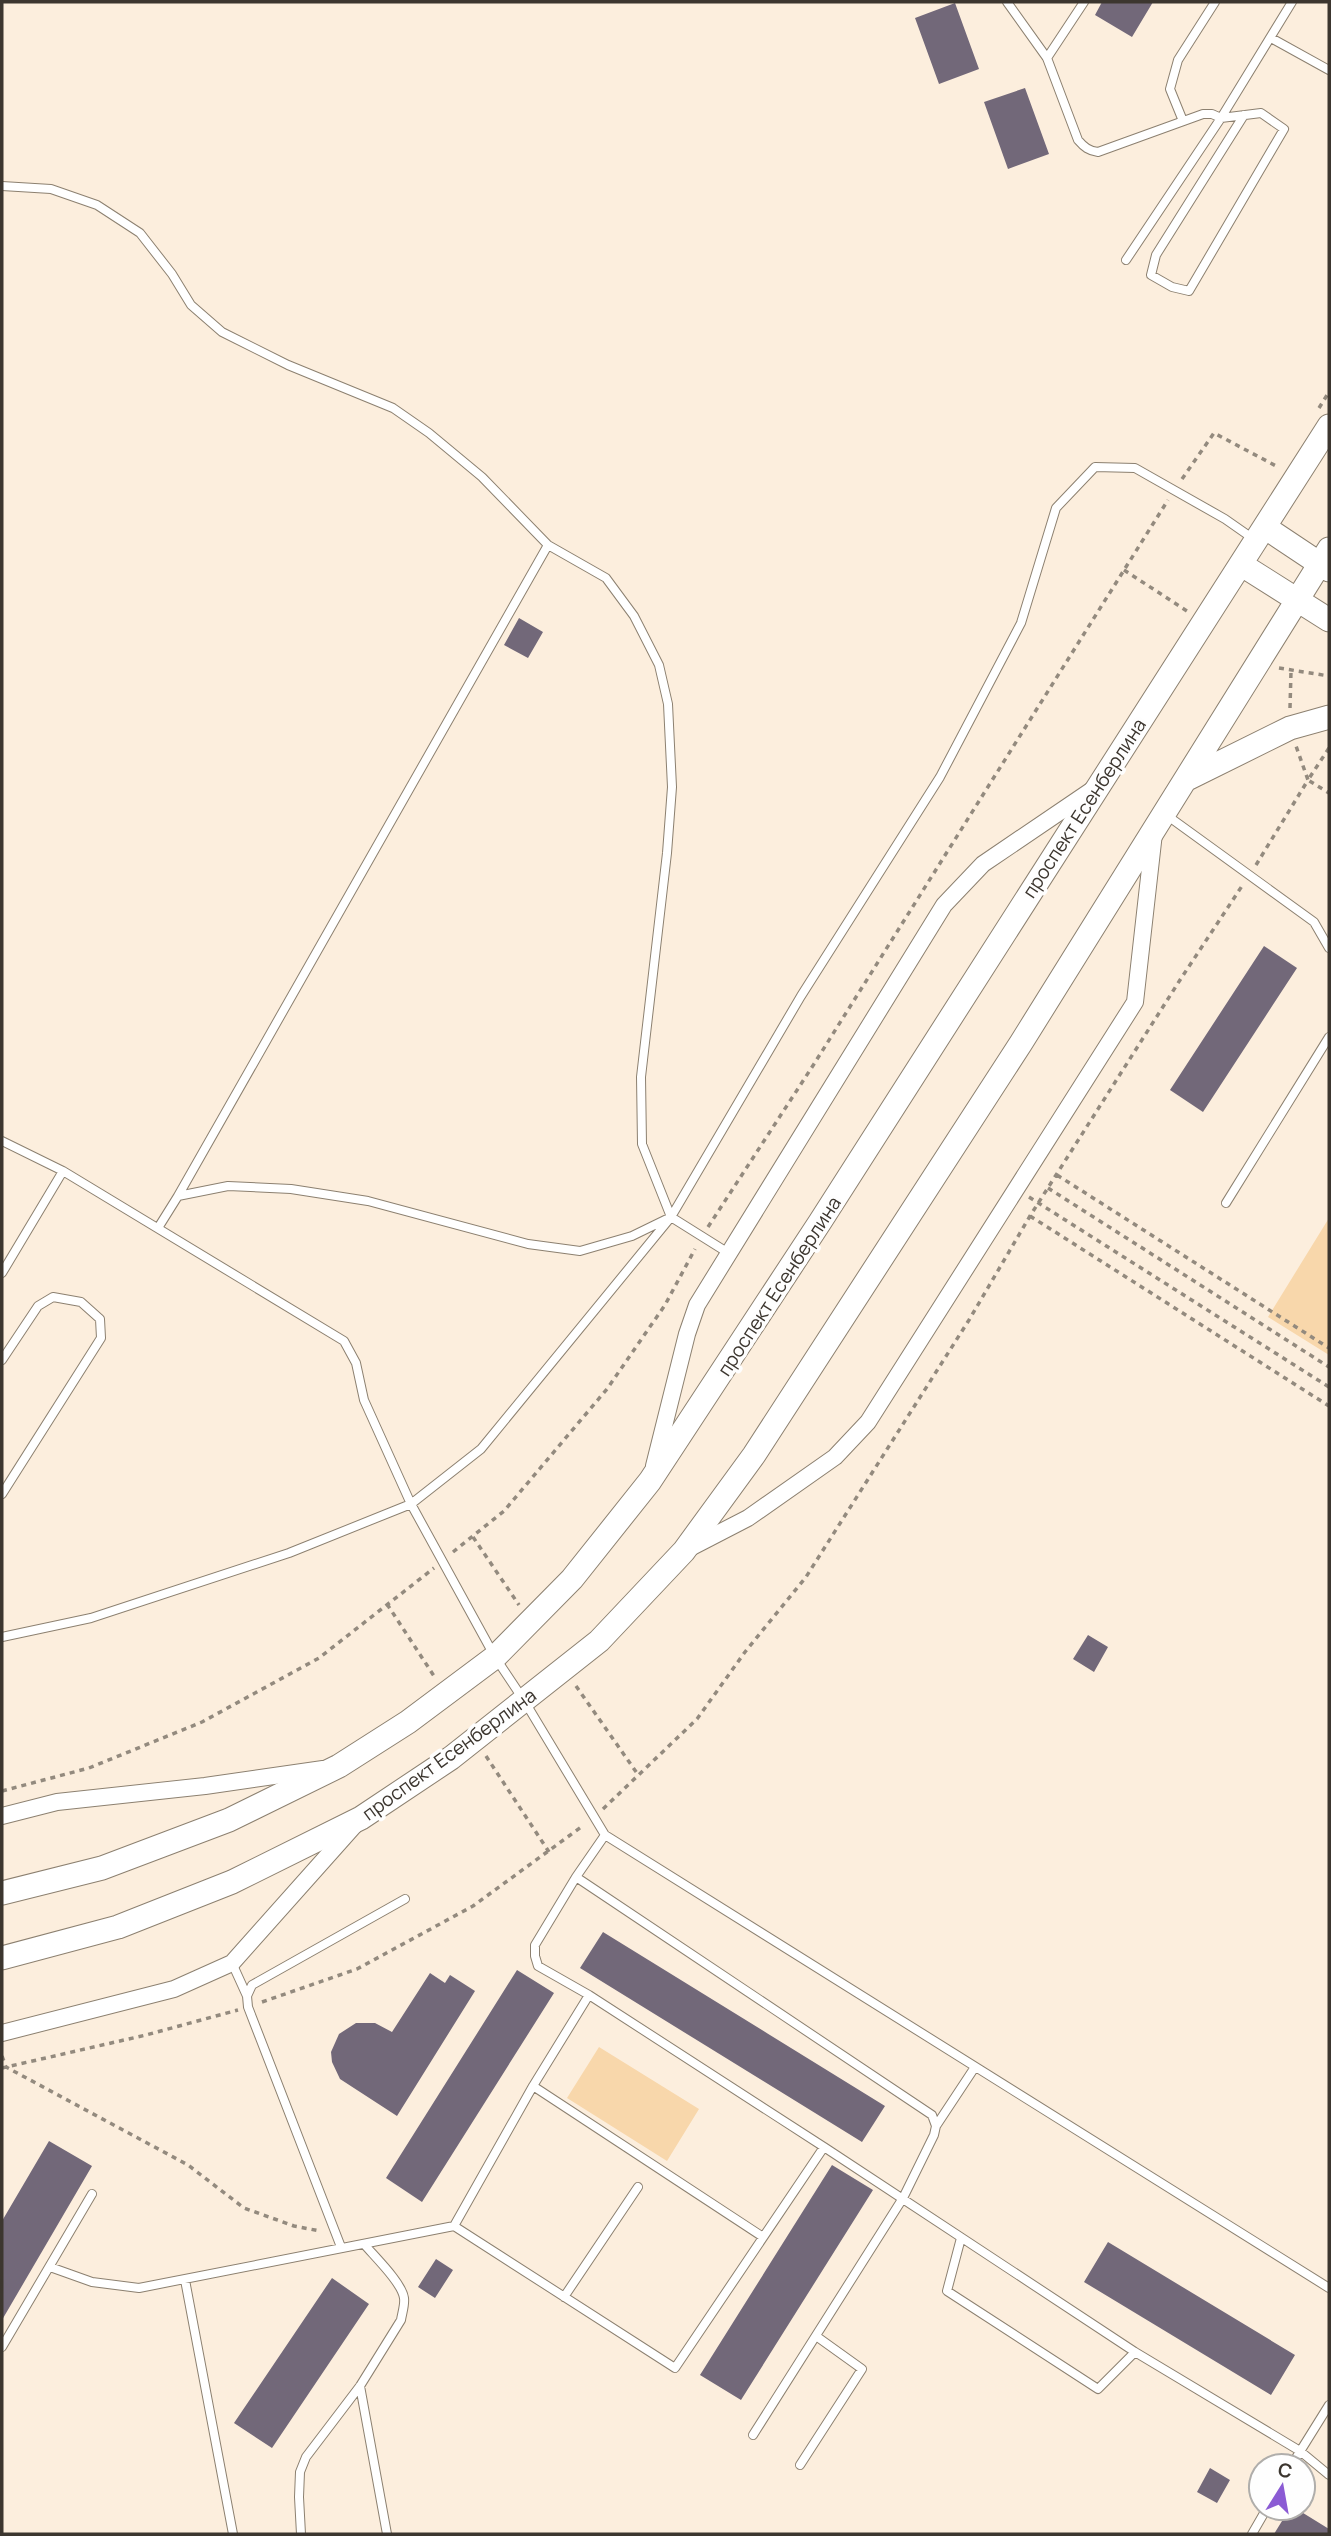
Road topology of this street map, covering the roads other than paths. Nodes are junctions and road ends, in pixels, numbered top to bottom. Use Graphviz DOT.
graph roads {
  1 [pos="1007,2"];
  2 [pos="1084,2"];
  3 [pos="1215,2"];
  4 [pos="1292,2"];
  5 [pos="1271,38"];
  6 [pos="1047,58"];
  7 [pos="1329,70"];
  8 [pos="1244,115"];
  9 [pos="1221,118"];
  10 [pos="1183,121"];
  11 [pos="2,186"];
  12 [pos="1126,260"];
  13 [pos="1329,426"];
  14 [pos="1262,535"];
  15 [pos="548,545"];
  16 [pos="1326,561"];
  17 [pos="1242,565"];
  18 [pos="1298,601"];
  19 [pos="1329,620"];
  20 [pos="1329,717"];
  21 [pos="1187,779"];
  22 [pos="1097,787"];
  23 [pos="1160,822"];
  24 [pos="1329,948"];
  25 [pos="1329,1037"];
  26 [pos="2,1142"];
  27 [pos="63,1171"];
  28 [pos="178,1196"];
  29 [pos="1226,1203"];
  30 [pos="671,1217"];
  31 [pos="158,1228"];
  32 [pos="730,1254"];
  33 [pos="4,1263"];
  34 [pos="2,1273"];
  35 [pos="2,1360"];
  36 [pos="650,1481"];
  37 [pos="2,1494"];
  38 [pos="411,1504"];
  39 [pos="684,1550"];
  40 [pos="2,1637"];
  41 [pos="495,1657"];
  42 [pos="525,1702"];
  43 [pos="339,1766"];
  44 [pos="2,1816"];
  45 [pos="361,1818"];
  46 [pos="605,1835"];
  47 [pos="576,1877"];
  48 [pos="2,1893"];
  49 [pos="405,1899"];
  50 [pos="2,1958"];
  51 [pos="232,1963"];
  52 [pos="589,1995"];
  53 [pos="247,1996"];
  54 [pos="2,2033"];
  55 [pos="975,2067"];
  56 [pos="533,2086"];
  57 [pos="936,2126"];
  58 [pos="824,2147"];
  59 [pos="638,2187"];
  60 [pos="92,2194"];
  61 [pos="903,2198"];
  62 [pos="454,2226"];
  63 [pos="763,2237"];
  64 [pos="961,2238"];
  65 [pos="364,2244"];
  66 [pos="341,2247"];
  67 [pos="50,2267"];
  68 [pos="185,2280"];
  69 [pos="1329,2288"];
  70 [pos="564,2297"];
  71 [pos="816,2336"];
  72 [pos="2,2347"];
  73 [pos="1135,2352"];
  74 [pos="360,2386"];
  75 [pos="1329,2405"];
  76 [pos="753,2435"];
  77 [pos="1300,2451"];
  78 [pos="800,2465"];
  79 [pos="1329,2474"];
  80 [pos="233,2534"];
  81 [pos="301,2534"];
  82 [pos="387,2534"];
  1 -- 6 [label="lane"];
  2 -- 6 [label="lane"];
  3 -- 10 [label="lane"];
  4 -- 5 [label="lane"];
  5 -- 7 [label="lane"];
  5 -- 9 [label="lane"];
  6 -- 10 [label="lane"];
  8 -- 8 [label="lane"];
  8 -- 9 [label="lane"];
  9 -- 10 [label="lane"];
  9 -- 12 [label="lane"];
  11 -- 15 [label="lane"];
  13 -- 14 [label="street, проспект Есенберлина"];
  14 -- 16 [label="street"];
  14 -- 17 [label="street, проспект Есенберлина"];
  14 -- 30 [label="lane"];
  15 -- 28 [label="lane"];
  15 -- 30 [label="lane"];
  16 -- 18 [label="street, проспект Есенберлина"];
  17 -- 18 [label="street"];
  17 -- 22 [label="street, проспект Есенберлина"];
  18 -- 19 [label="street"];
  18 -- 21 [label="street, проспект Есенберлина"];
  20 -- 21 [label="street"];
  21 -- 23 [label="street, проспект Есенберлина"];
  22 -- 32 [label="street"];
  22 -- 36 [label="street, проспект Есенберлина"];
  23 -- 24 [label="lane"];
  23 -- 39 [label="street, проспект Есенберлина"];
  23 -- 39 [label="street"];
  25 -- 29 [label="lane"];
  26 -- 27 [label="lane"];
  27 -- 31 [label="lane"];
  27 -- 33 [label="lane"];
  28 -- 30 [label="lane"];
  28 -- 31 [label="lane"];
  30 -- 32 [label="lane"];
  30 -- 38 [label="lane"];
  31 -- 38 [label="lane"];
  32 -- 36 [label="street"];
  33 -- 34 [label="lane"];
  35 -- 37 [label="lane"];
  36 -- 41 [label="street, проспект Есенберлина"];
  38 -- 40 [label="lane"];
  38 -- 41 [label="lane"];
  39 -- 42 [label="street, проспект Есенберлина"];
  41 -- 42 [label="lane"];
  41 -- 43 [label="street, проспект Есенберлина"];
  42 -- 45 [label="street, проспект Есенберлина"];
  42 -- 46 [label="lane"];
  43 -- 44 [label="street"];
  43 -- 48 [label="street, проспект Есенберлина"];
  45 -- 50 [label="street, проспект Есенберлина"];
  45 -- 51 [label="street"];
  46 -- 47 [label="lane"];
  46 -- 55 [label="lane"];
  47 -- 52 [label="lane"];
  47 -- 57 [label="lane"];
  49 -- 53 [label="lane"];
  51 -- 53 [label="lane"];
  51 -- 54 [label="street"];
  52 -- 56 [label="lane"];
  52 -- 58 [label="lane"];
  53 -- 66 [label="lane"];
  55 -- 57 [label="lane"];
  55 -- 69 [label="lane"];
  56 -- 62 [label="lane"];
  56 -- 63 [label="lane"];
  57 -- 61 [label="lane"];
  58 -- 61 [label="lane"];
  58 -- 63 [label="lane"];
  59 -- 70 [label="lane"];
  60 -- 67 [label="lane"];
  61 -- 64 [label="lane"];
  61 -- 71 [label="lane"];
  62 -- 65 [label="lane"];
  62 -- 70 [label="lane"];
  63 -- 70 [label="lane"];
  64 -- 73 [label="lane"];
  64 -- 73 [label="lane"];
  65 -- 66 [label="lane"];
  65 -- 74 [label="lane"];
  66 -- 68 [label="lane"];
  67 -- 68 [label="lane"];
  67 -- 72 [label="lane"];
  68 -- 80 [label="lane"];
  71 -- 76 [label="lane"];
  71 -- 78 [label="lane"];
  73 -- 77 [label="lane"];
  74 -- 81 [label="lane"];
  74 -- 82 [label="lane"];
  75 -- 77 [label="lane"];
  77 -- 79 [label="lane"];
}
